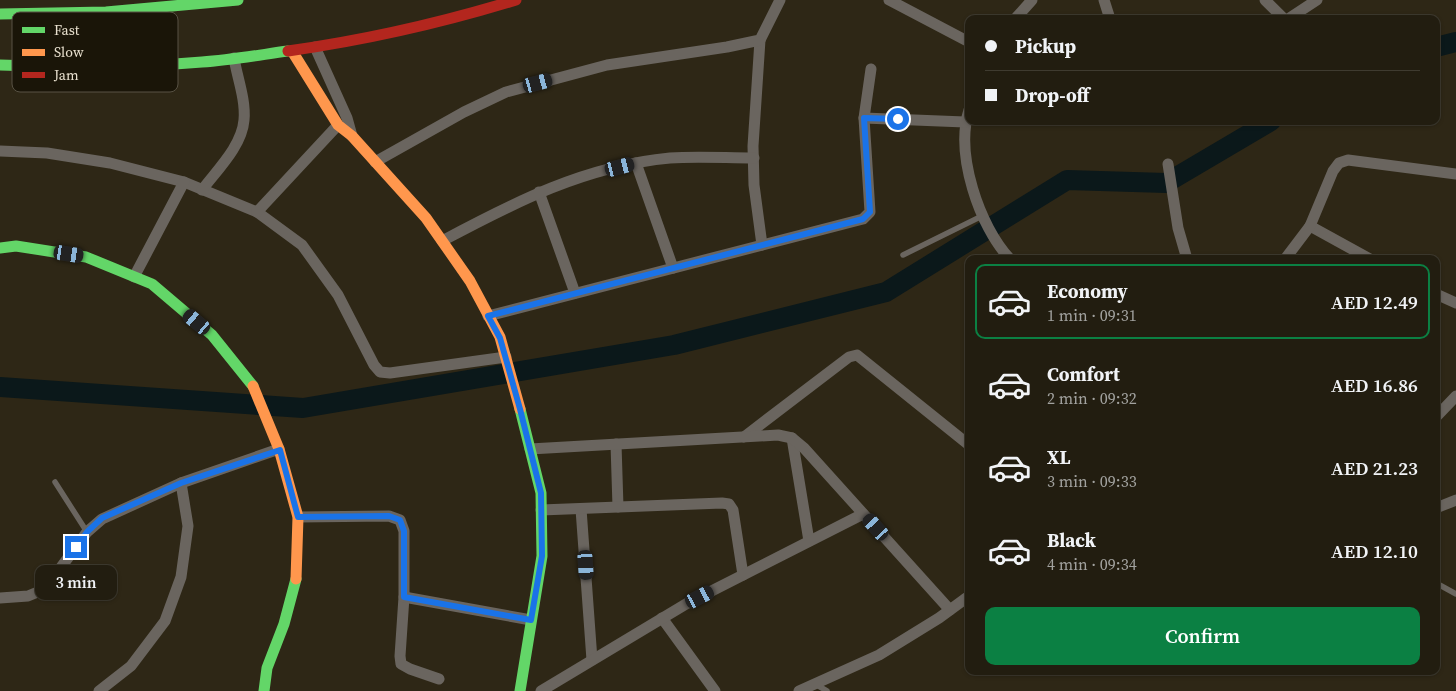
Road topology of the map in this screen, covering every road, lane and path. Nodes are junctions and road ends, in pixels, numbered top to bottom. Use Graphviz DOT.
graph roads {
  1 [pos="238,0"];
  2 [pos="516,0"];
  3 [pos="780,0"];
  4 [pos="889,0"];
  5 [pos="1032,0"];
  6 [pos="1104,0"];
  7 [pos="1265,0"];
  8 [pos="1316,0"];
  9 [pos="106,12"];
  10 [pos="1019,15"];
  11 [pos="1109,15"];
  12 [pos="1282,15"];
  13 [pos="1292,15"];
  14 [pos="760,40"];
  15 [pos="965,40"];
  16 [pos="315,47"];
  17 [pos="292,51"];
  18 [pos="234,58"];
  19 [pos="178,64"];
  20 [pos="871,69"];
  21 [pos="864,118"];
  22 [pos="965,122"];
  23 [pos="338,125"];
  24 [pos="352,136"];
  25 [pos="0,151"];
  26 [pos="754,158"];
  27 [pos="375,162"];
  28 [pos="636,163"];
  29 [pos="1168,164"];
  30 [pos="1456,174"];
  31 [pos="184,182"];
  32 [pos="202,190"];
  33 [pos="539,192"];
  34 [pos="257,212"];
  35 [pos="984,220"];
  36 [pos="1310,226"];
  37 [pos="442,241"];
  38 [pos="762,245"];
  39 [pos="0,248"];
  40 [pos="1007,255"];
  41 [pos="1185,255"];
  42 [pos="1289,255"];
  43 [pos="1363,255"];
  44 [pos="903,256"];
  45 [pos="673,268"];
  46 [pos="134,277"];
  47 [pos="574,293"];
  48 [pos="1440,296"];
  49 [pos="1456,303"];
  50 [pos="488,316"];
  51 [pos="506,357"];
  52 [pos="1456,396"];
  53 [pos="1440,413"];
  54 [pos="744,437"];
  55 [pos="792,438"];
  56 [pos="965,442"];
  57 [pos="616,444"];
  58 [pos="530,448"];
  59 [pos="280,450"];
  60 [pos="55,482"];
  61 [pos="181,483"];
  62 [pos="1456,500"];
  63 [pos="1440,506"];
  64 [pos="618,507"];
  65 [pos="581,509"];
  66 [pos="541,510"];
  67 [pos="863,514"];
  68 [pos="298,517"];
  69 [pos="87,532"];
  70 [pos="809,541"];
  71 [pos="743,574"];
  72 [pos="1440,585"];
  73 [pos="1456,594"];
  74 [pos="404,597"];
  75 [pos="0,598"];
  76 [pos="965,599"];
  77 [pos="950,610"];
  78 [pos="662,618"];
  79 [pos="531,620"];
  80 [pos="592,660"];
  81 [pos="439,679"];
  82 [pos="815,684"];
  83 [pos="99,691"];
  84 [pos="264,691"];
  85 [pos="520,691"];
  86 [pos="541,691"];
  87 [pos="715,691"];
  88 [pos="799,691"];
  89 [pos="827,691"];
  1 -- 9 [label="street"];
  2 -- 16 [label="street"];
  3 -- 14 [label="street"];
  4 -- 15 [label="street"];
  5 -- 10 [label="street"];
  6 -- 11 [label="street"];
  7 -- 12 [label="street"];
  8 -- 13 [label="street"];
  14 -- 26 [label="street"];
  14 -- 27 [label="street"];
  16 -- 17 [label="street"];
  16 -- 24 [label="street"];
  17 -- 18 [label="street"];
  17 -- 23 [label="street"];
  18 -- 19 [label="street"];
  18 -- 32 [label="street"];
  20 -- 21 [label="street"];
  21 -- 22 [label="street"];
  21 -- 38 [label="street"];
  22 -- 35 [label="street"];
  23 -- 24 [label="street"];
  23 -- 34 [label="street"];
  24 -- 27 [label="street"];
  25 -- 31 [label="street"];
  26 -- 28 [label="street"];
  26 -- 38 [label="street"];
  27 -- 37 [label="street"];
  28 -- 33 [label="street"];
  28 -- 45 [label="street"];
  29 -- 41 [label="street"];
  30 -- 36 [label="street"];
  31 -- 32 [label="street"];
  31 -- 46 [label="street"];
  32 -- 34 [label="street"];
  33 -- 37 [label="street"];
  33 -- 47 [label="street"];
  34 -- 51 [label="street"];
  35 -- 40 [label="street"];
  35 -- 44 [label="lane"];
  36 -- 42 [label="street"];
  36 -- 43 [label="street"];
  37 -- 50 [label="street"];
  38 -- 45 [label="street"];
  39 -- 46 [label="street"];
  45 -- 47 [label="street"];
  46 -- 59 [label="street"];
  47 -- 50 [label="street"];
  48 -- 49 [label="street"];
  50 -- 51 [label="street"];
  51 -- 58 [label="street"];
  52 -- 53 [label="street"];
  54 -- 55 [label="street"];
  54 -- 56 [label="street"];
  54 -- 57 [label="street"];
  55 -- 67 [label="street"];
  55 -- 70 [label="street"];
  57 -- 58 [label="street"];
  57 -- 64 [label="street"];
  58 -- 66 [label="street"];
  59 -- 61 [label="street"];
  59 -- 68 [label="street"];
  60 -- 69 [label="lane"];
  61 -- 69 [label="street"];
  61 -- 83 [label="street"];
  62 -- 63 [label="street"];
  64 -- 65 [label="street"];
  64 -- 71 [label="street"];
  65 -- 66 [label="street"];
  65 -- 80 [label="street"];
  66 -- 79 [label="street"];
  67 -- 70 [label="street"];
  67 -- 77 [label="street"];
  68 -- 74 [label="street"];
  68 -- 84 [label="street"];
  69 -- 75 [label="street"];
  70 -- 71 [label="street"];
  71 -- 78 [label="street"];
  72 -- 73 [label="lane"];
  74 -- 79 [label="street"];
  74 -- 81 [label="street"];
  76 -- 77 [label="street"];
  77 -- 82 [label="street"];
  78 -- 80 [label="street"];
  78 -- 87 [label="street"];
  79 -- 85 [label="street"];
  80 -- 86 [label="street"];
  82 -- 88 [label="street"];
  82 -- 89 [label="lane"];
}
